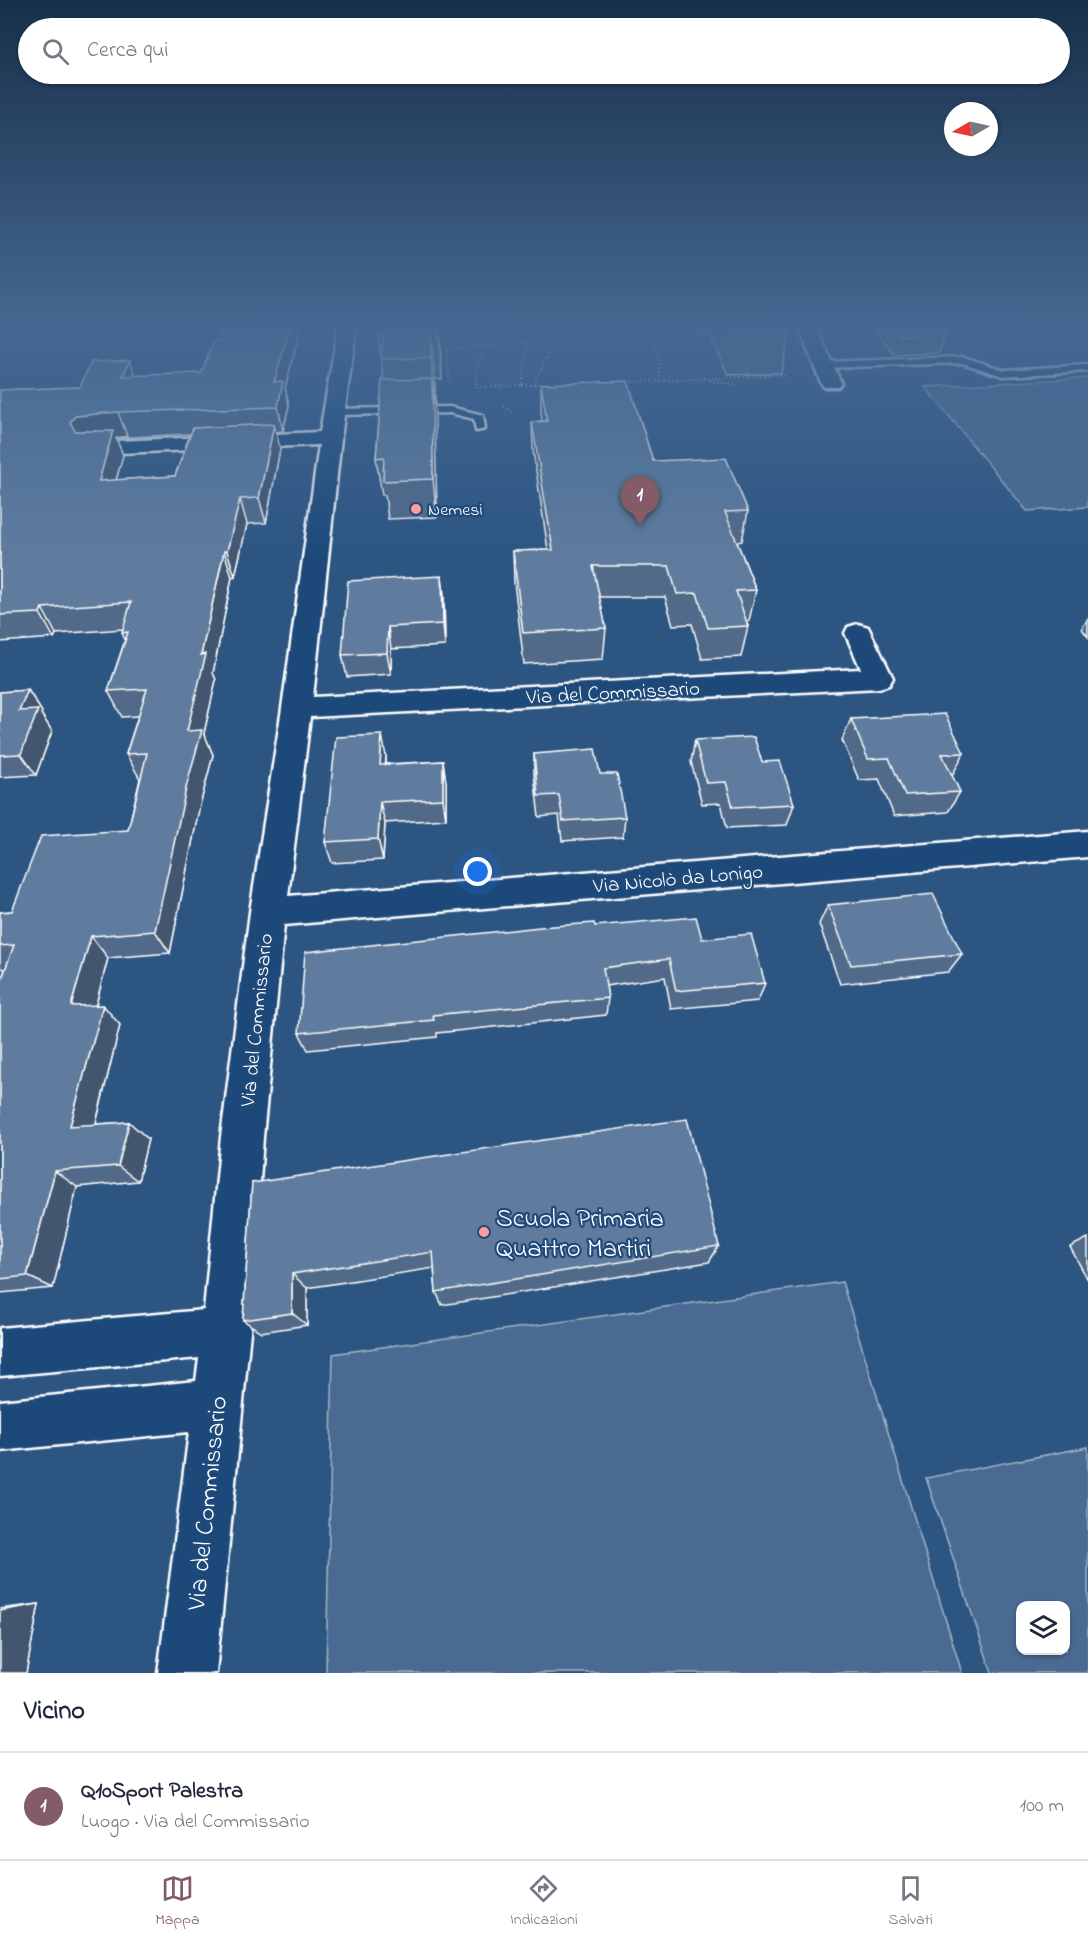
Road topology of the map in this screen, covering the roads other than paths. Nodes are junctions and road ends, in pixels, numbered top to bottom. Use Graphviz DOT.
graph roads {
  1 [pos="335,406"];
  2 [pos="332,425"];
  3 [pos="480,429"];
  4 [pos="94,448"];
  5 [pos="858,633"];
  6 [pos="297,708"];
  7 [pos="1088,844"];
  8 [pos="268,912"];
  9 [pos="226,1332"];
  10 [pos="0,1352"];
  11 [pos="217,1404"];
  12 [pos="0,1426"];
  13 [pos="187,1673"];
  1 -- 2 [label="street, Via del Commissario"];
  2 -- 3 [label="lane"];
  2 -- 4 [label="street"];
  2 -- 6 [label="street, Via del Commissario"];
  5 -- 6 [label="street, Via del Commissario"];
  6 -- 8 [label="street, Via del Commissario"];
  7 -- 8 [label="street, Via Nicolò da Lonigo"];
  8 -- 9 [label="street, Via del Commissario"];
  9 -- 10 [label="street"];
  9 -- 11 [label="street, Via del Commissario"];
  11 -- 12 [label="street"];
  11 -- 13 [label="street, Via del Commissario"];
}
